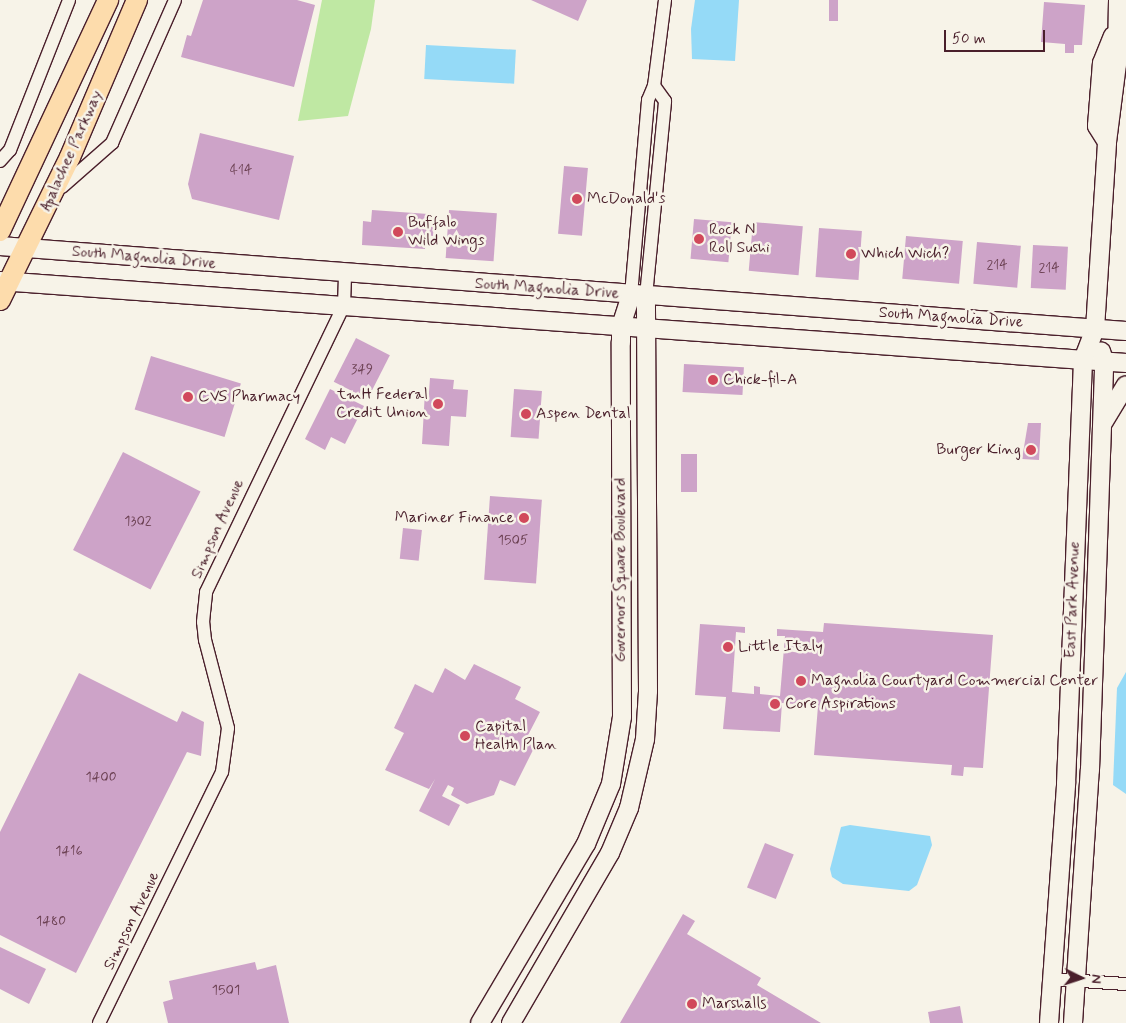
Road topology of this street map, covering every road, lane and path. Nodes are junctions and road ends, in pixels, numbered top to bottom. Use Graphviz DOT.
graph roads {
  1 [pos="69,0"];
  2 [pos="108,0"];
  3 [pos="137,0"];
  4 [pos="175,0"];
  5 [pos="665,0"];
  6 [pos="1118,0"];
  7 [pos="1116,30"];
  8 [pos="1122,64"];
  9 [pos="1107,142"];
  10 [pos="0,161"];
  11 [pos="45,209"];
  12 [pos="0,231"];
  13 [pos="0,246"];
  14 [pos="26,248"];
  15 [pos="345,275"];
  16 [pos="4,281"];
  17 [pos="639,296"];
  18 [pos="0,300"];
  19 [pos="344,305"];
  20 [pos="621,326"];
  21 [pos="648,327"];
  22 [pos="1095,329"];
  23 [pos="1126,331"];
  24 [pos="1083,360"];
  25 [pos="1104,361"];
  26 [pos="1126,362"];
  27 [pos="1126,385"];
  28 [pos="1102,426"];
  29 [pos="622,598"];
  30 [pos="648,599"];
  31 [pos="604,799"];
  32 [pos="629,808"];
  33 [pos="508,975"];
  34 [pos="1052,979"];
  35 [pos="1076,981"];
  36 [pos="1126,984"];
  37 [pos="497,995"];
  38 [pos="525,999"];
  39 [pos="99,1023"];
  40 [pos="480,1023"];
  41 [pos="511,1023"];
  42 [pos="1048,1023"];
  43 [pos="1073,1023"];
  1 -- 10 [label="street"];
  2 -- 12 [label="main road, Apalachee Parkway"];
  3 -- 11 [label="main road, Apalachee Parkway"];
  4 -- 11 [label="street"];
  5 -- 17 [label="street, Governors Square Boulevard"];
  6 -- 7 [label="main road, East Park Avenue"];
  7 -- 8 [label="main road, East Park Avenue"];
  7 -- 9 [label="main road, East Park Avenue"];
  8 -- 9 [label="main road, East Park Avenue"];
  9 -- 22 [label="main road, East Park Avenue"];
  11 -- 14 [label="main road, Apalachee Parkway"];
  13 -- 14 [label="main road, South Magnolia Drive"];
  14 -- 15 [label="main road, South Magnolia Drive"];
  14 -- 16 [label="main road, Apalachee Parkway"];
  15 -- 17 [label="main road, South Magnolia Drive"];
  15 -- 19 [label="street, Simpson Avenue"];
  16 -- 18 [label="main road, Apalachee Parkway"];
  16 -- 19 [label="main road, South Magnolia Drive"];
  17 -- 20 [label="main road, Governors Square Boulevard"];
  17 -- 21 [label="main road, Governors Square Boulevard"];
  17 -- 22 [label="main road, South Magnolia Drive"];
  19 -- 20 [label="main road, South Magnolia Drive"];
  19 -- 39 [label="street, Simpson Avenue"];
  20 -- 21 [label="main road, South Magnolia Drive"];
  20 -- 29 [label="main road, Governors Square Boulevard"];
  21 -- 24 [label="main road, South Magnolia Drive"];
  21 -- 30 [label="main road, Governors Square Boulevard"];
  22 -- 23 [label="main road, South Magnolia Drive"];
  22 -- 24 [label="main road, East Park Avenue"];
  22 -- 25 [label="main road, East Park Avenue"];
  24 -- 25 [label="main road, South Magnolia Drive"];
  24 -- 34 [label="main road, East Park Avenue"];
  25 -- 26 [label="main road, South Magnolia Drive"];
  25 -- 28 [label="main road, East Park Avenue"];
  27 -- 28 [label="main road"];
  28 -- 35 [label="main road, East Park Avenue"];
  29 -- 30 [label="main road"];
  29 -- 31 [label="main road, Governors Square Boulevard"];
  30 -- 32 [label="main road, Governors Square Boulevard"];
  31 -- 32 [label="main road"];
  31 -- 33 [label="main road, Governors Square Boulevard"];
  32 -- 38 [label="main road, Governors Square Boulevard"];
  33 -- 37 [label="main road, Governors Square Boulevard"];
  33 -- 38 [label="main road"];
  34 -- 35 [label="street"];
  34 -- 42 [label="main road, East Park Avenue"];
  35 -- 36 [label="street"];
  35 -- 43 [label="main road, East Park Avenue"];
  37 -- 38 [label="main road"];
  37 -- 40 [label="main road, Governors Square Boulevard"];
  38 -- 41 [label="main road, Governors Square Boulevard"];
}
